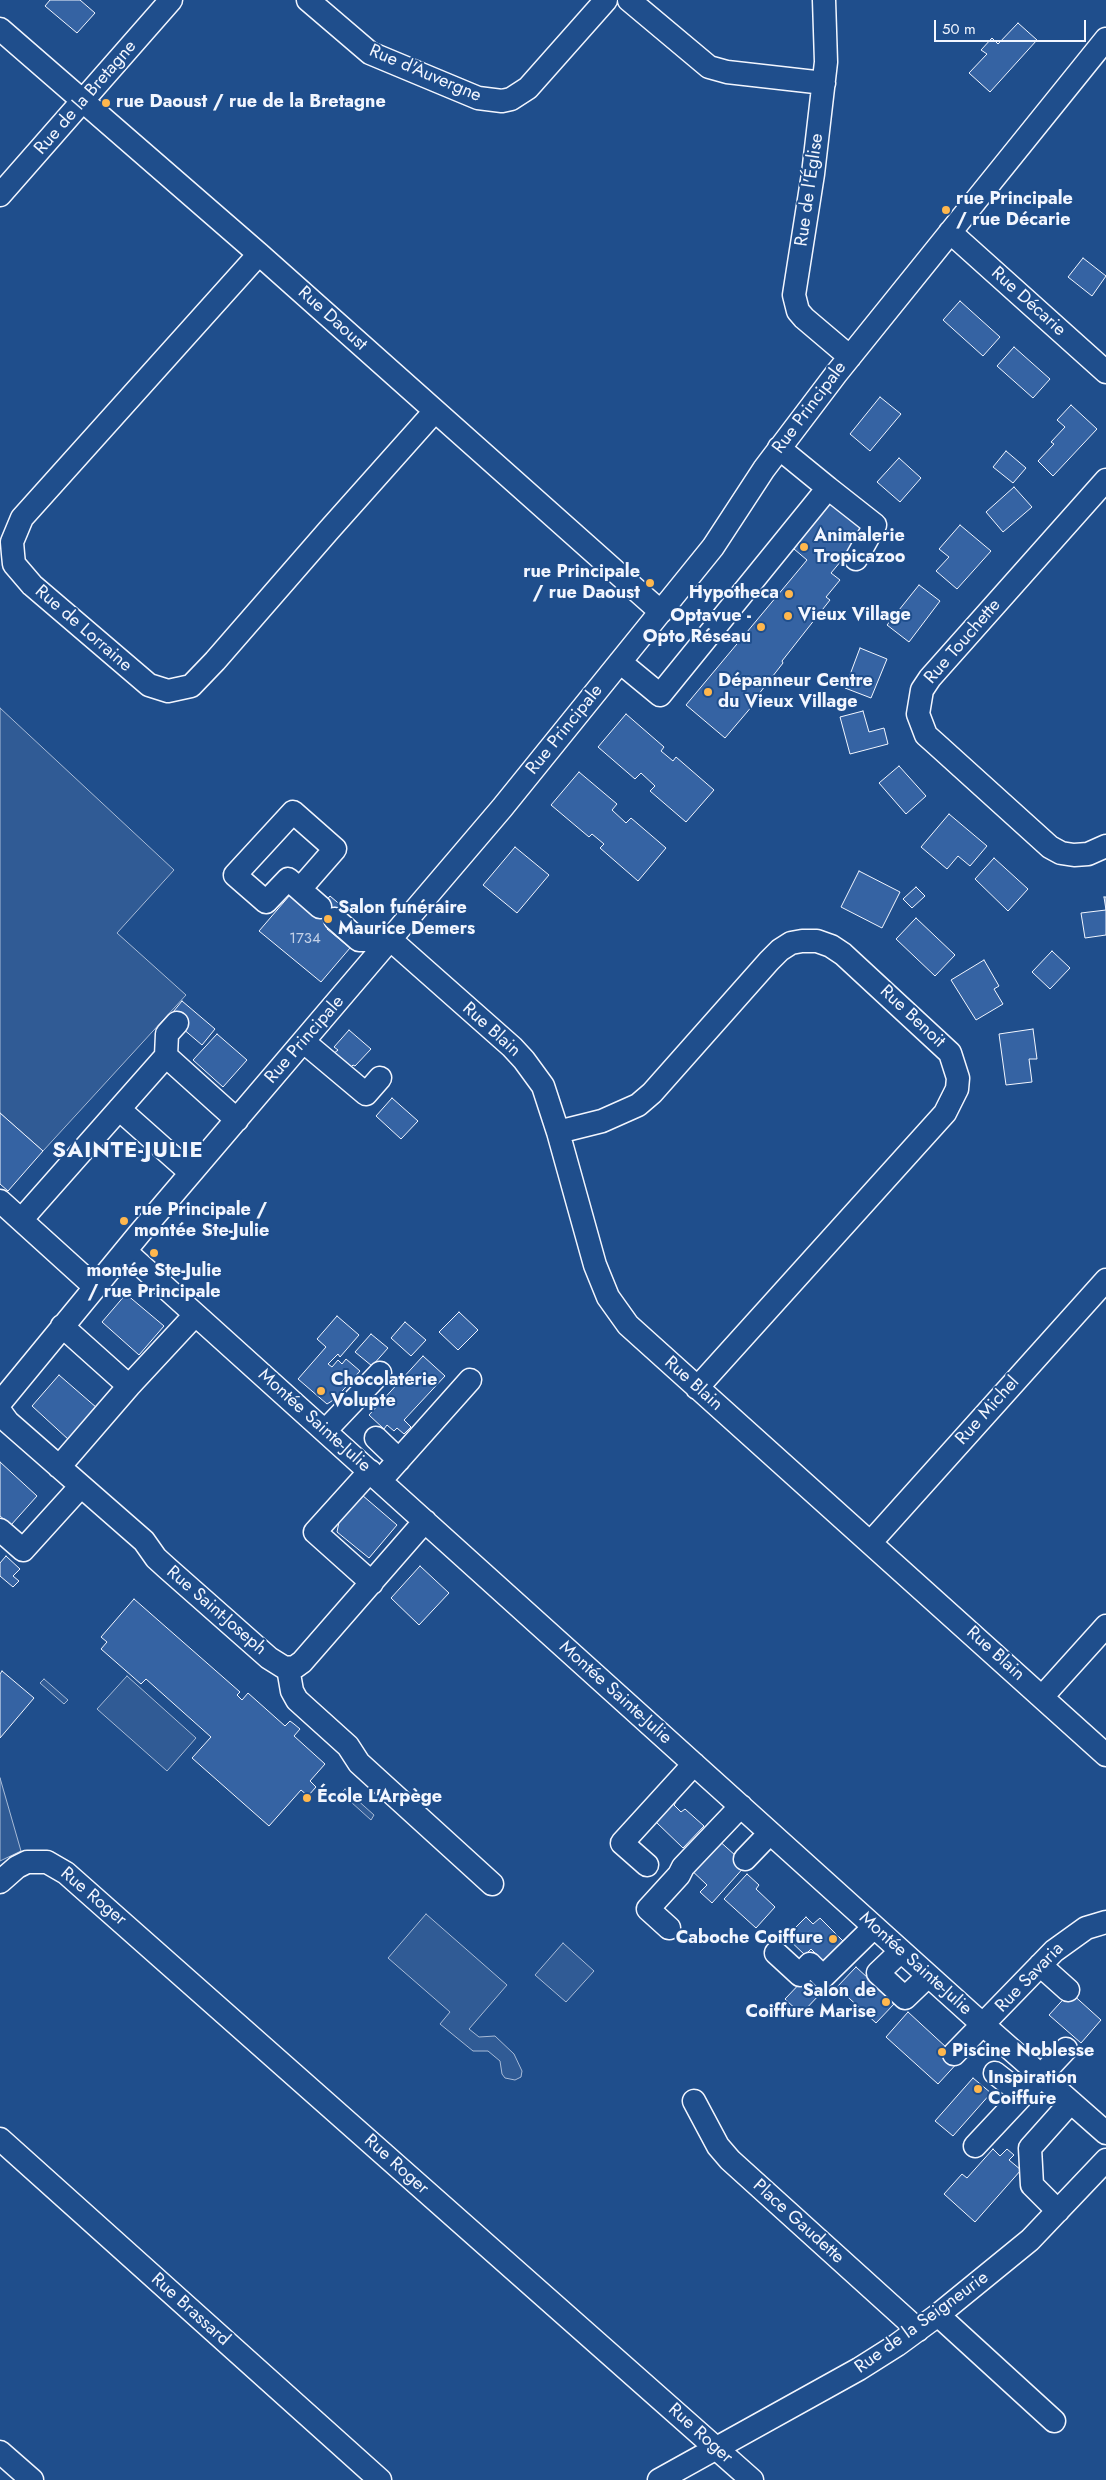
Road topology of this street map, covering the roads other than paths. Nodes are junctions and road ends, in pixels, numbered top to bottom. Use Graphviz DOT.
graph roads {
  1 [pos="171,0"];
  2 [pos="308,0"];
  3 [pos="606,0"];
  4 [pos="629,0"];
  5 [pos="824,0"];
  6 [pos="0,29"];
  7 [pos="1106,39"];
  8 [pos="824,83"];
  9 [pos="83,101"];
  10 [pos="0,195"];
  11 [pos="950,232"];
  12 [pos="259,254"];
  13 [pos="850,357"];
  14 [pos="1106,372"];
  15 [pos="435,411"];
  16 [pos="780,448"];
  17 [pos="1106,480"];
  18 [pos="828,488"];
  19 [pos="856,559"];
  20 [pos="661,612"];
  21 [pos="620,662"];
  22 [pos="1106,846"];
  23 [pos="300,889"];
  24 [pos="391,940"];
  25 [pos="177,1023"];
  26 [pos="304,1042"];
  27 [pos="166,1056"];
  28 [pos="380,1078"];
  29 [pos="119,1109"];
  30 [pos="237,1120"];
  31 [pos="558,1132"];
  32 [pos="191,1173"];
  33 [pos="0,1201"];
  34 [pos="22,1219"];
  35 [pos="125,1251"];
  36 [pos="1106,1280"];
  37 [pos="95,1287"];
  38 [pos="195,1314"];
  39 [pos="62,1326"];
  40 [pos="380,1373"];
  41 [pos="470,1380"];
  42 [pos="129,1386"];
  43 [pos="697,1388"];
  44 [pos="0,1403"];
  45 [pos="0,1410"];
  46 [pos="325,1431"];
  47 [pos="376,1438"];
  48 [pos="399,1460"];
  49 [pos="59,1467"];
  50 [pos="375,1476"];
  51 [pos="81,1486"];
  52 [pos="425,1521"];
  53 [pos="0,1530"];
  54 [pos="871,1542"];
  55 [pos="372,1583"];
  56 [pos="1106,1626"];
  57 [pos="288,1668"];
  58 [pos="1042,1697"];
  59 [pos="1106,1754"];
  60 [pos="694,1764"];
  61 [pos="741,1806"];
  62 [pos="770,1833"];
  63 [pos="745,1859"];
  64 [pos="647,1865"];
  65 [pos="0,1882"];
  66 [pos="492,1884"];
  67 [pos="1106,1922"];
  68 [pos="874,1927"];
  69 [pos="668,1928"];
  70 [pos="901,1951"];
  71 [pos="776,1953"];
  72 [pos="1040,1965"];
  73 [pos="928,1976"];
  74 [pos="1068,1990"];
  75 [pos="984,2026"];
  76 [pos="1066,2049"];
  77 [pos="954,2054"];
  78 [pos="996,2072"];
  79 [pos="1041,2076"];
  80 [pos="1022,2094"];
  81 [pos="694,2101"];
  82 [pos="1071,2102"];
  83 [pos="1106,2132"];
  84 [pos="0,2139"];
  85 [pos="975,2146"];
  86 [pos="1106,2160"];
  87 [pos="1058,2211"];
  88 [pos="938,2315"];
  89 [pos="918,2330"];
  90 [pos="1054,2421"];
  91 [pos="717,2449"];
  92 [pos="0,2452"];
  93 [pos="32,2480"];
  94 [pos="380,2480"];
  95 [pos="659,2480"];
  96 [pos="752,2480"];
  1 -- 9 [label="street, Rue de la Bretagne"];
  2 -- 3 [label="street, Rue d'Auvergne"];
  4 -- 8 [label="street"];
  5 -- 8 [label="street, Rue de l'Église"];
  6 -- 9 [label="street, Rue Daoust"];
  7 -- 11 [label="street, Rue Principale"];
  8 -- 13 [label="street, Rue de l'Église"];
  9 -- 10 [label="street, Rue de la Bretagne"];
  9 -- 12 [label="street, Rue Daoust"];
  11 -- 13 [label="street, Rue Principale"];
  11 -- 14 [label="street, Rue Décarie"];
  12 -- 15 [label="street, Rue Daoust"];
  12 -- 15 [label="street, Rue de Lorraine"];
  13 -- 16 [label="street, Rue Principale"];
  15 -- 20 [label="street, Rue Daoust"];
  16 -- 18 [label="street"];
  16 -- 20 [label="street, Rue Principale"];
  17 -- 22 [label="street, Rue Touchette"];
  18 -- 19 [label="street"];
  18 -- 21 [label="street"];
  20 -- 21 [label="street, Rue Principale"];
  21 -- 24 [label="street, Rue Principale"];
  23 -- 23 [label="street"];
  23 -- 24 [label="street"];
  24 -- 26 [label="street, Rue Principale"];
  24 -- 31 [label="street, Rue Blain"];
  25 -- 27 [label="street"];
  26 -- 28 [label="street"];
  26 -- 30 [label="street, Rue Principale"];
  27 -- 29 [label="street"];
  27 -- 30 [label="street"];
  29 -- 32 [label="street"];
  29 -- 34 [label="street"];
  30 -- 32 [label="street, Rue Principale"];
  31 -- 43 [label="street, Rue Blain"];
  31 -- 43 [label="street, Rue Benoit"];
  32 -- 35 [label="street, Rue Principale"];
  33 -- 34 [label="street"];
  34 -- 37 [label="street"];
  35 -- 37 [label="street, Rue Principale"];
  35 -- 38 [label="street, Montée Sainte-Julie"];
  36 -- 54 [label="street, Rue Michel"];
  37 -- 39 [label="street, Rue Principale"];
  38 -- 42 [label="street"];
  38 -- 46 [label="street, Montée Sainte-Julie"];
  39 -- 42 [label="street"];
  39 -- 44 [label="street, Rue Principale"];
  40 -- 46 [label="street"];
  41 -- 48 [label="street"];
  42 -- 49 [label="street"];
  43 -- 54 [label="street, Rue Blain"];
  45 -- 49 [label="street, Rue Saint-Joseph"];
  46 -- 50 [label="street, Montée Sainte-Julie"];
  47 -- 48 [label="street"];
  48 -- 50 [label="street"];
  49 -- 51 [label="street, Rue Saint-Joseph"];
  50 -- 52 [label="street, Montée Sainte-Julie"];
  50 -- 55 [label="street"];
  51 -- 53 [label="street"];
  51 -- 57 [label="street, Rue Saint-Joseph"];
  52 -- 55 [label="street"];
  52 -- 60 [label="street, Montée Sainte-Julie"];
  54 -- 58 [label="street, Rue Blain"];
  55 -- 57 [label="street"];
  56 -- 58 [label="street"];
  57 -- 66 [label="street"];
  58 -- 59 [label="street, Rue Blain"];
  60 -- 61 [label="street, Montée Sainte-Julie"];
  60 -- 64 [label="street"];
  61 -- 62 [label="street, Montée Sainte-Julie"];
  61 -- 69 [label="street"];
  62 -- 63 [label="street"];
  62 -- 68 [label="street, Montée Sainte-Julie"];
  65 -- 91 [label="street, Rue Roger"];
  67 -- 72 [label="street, Rue Savaria"];
  68 -- 70 [label="street, Montée Sainte-Julie"];
  68 -- 71 [label="street"];
  70 -- 73 [label="street, Montée Sainte-Julie"];
  70 -- 73 [label="street"];
  72 -- 74 [label="street"];
  72 -- 75 [label="street, Rue Savaria"];
  73 -- 75 [label="street, Montée Sainte-Julie"];
  75 -- 77 [label="street, Rue Savaria"];
  75 -- 79 [label="street, Montée Sainte-Julie"];
  76 -- 79 [label="street"];
  78 -- 80 [label="street"];
  79 -- 80 [label="street"];
  79 -- 82 [label="street, Montée Sainte-Julie"];
  80 -- 85 [label="street"];
  81 -- 89 [label="street, Place Gaudette"];
  82 -- 83 [label="street, Montée Sainte-Julie"];
  82 -- 87 [label="street"];
  84 -- 94 [label="street, Rue Brassard"];
  86 -- 87 [label="street, Rue de la Seigneurie"];
  87 -- 88 [label="street, Rue de la Seigneurie"];
  88 -- 89 [label="street, Rue de la Seigneurie"];
  88 -- 90 [label="street"];
  89 -- 91 [label="street, Rue de la Seigneurie"];
  91 -- 95 [label="street, Rue de la Seigneurie"];
  91 -- 96 [label="street, Rue Roger"];
  92 -- 93 [label="street"];
}
